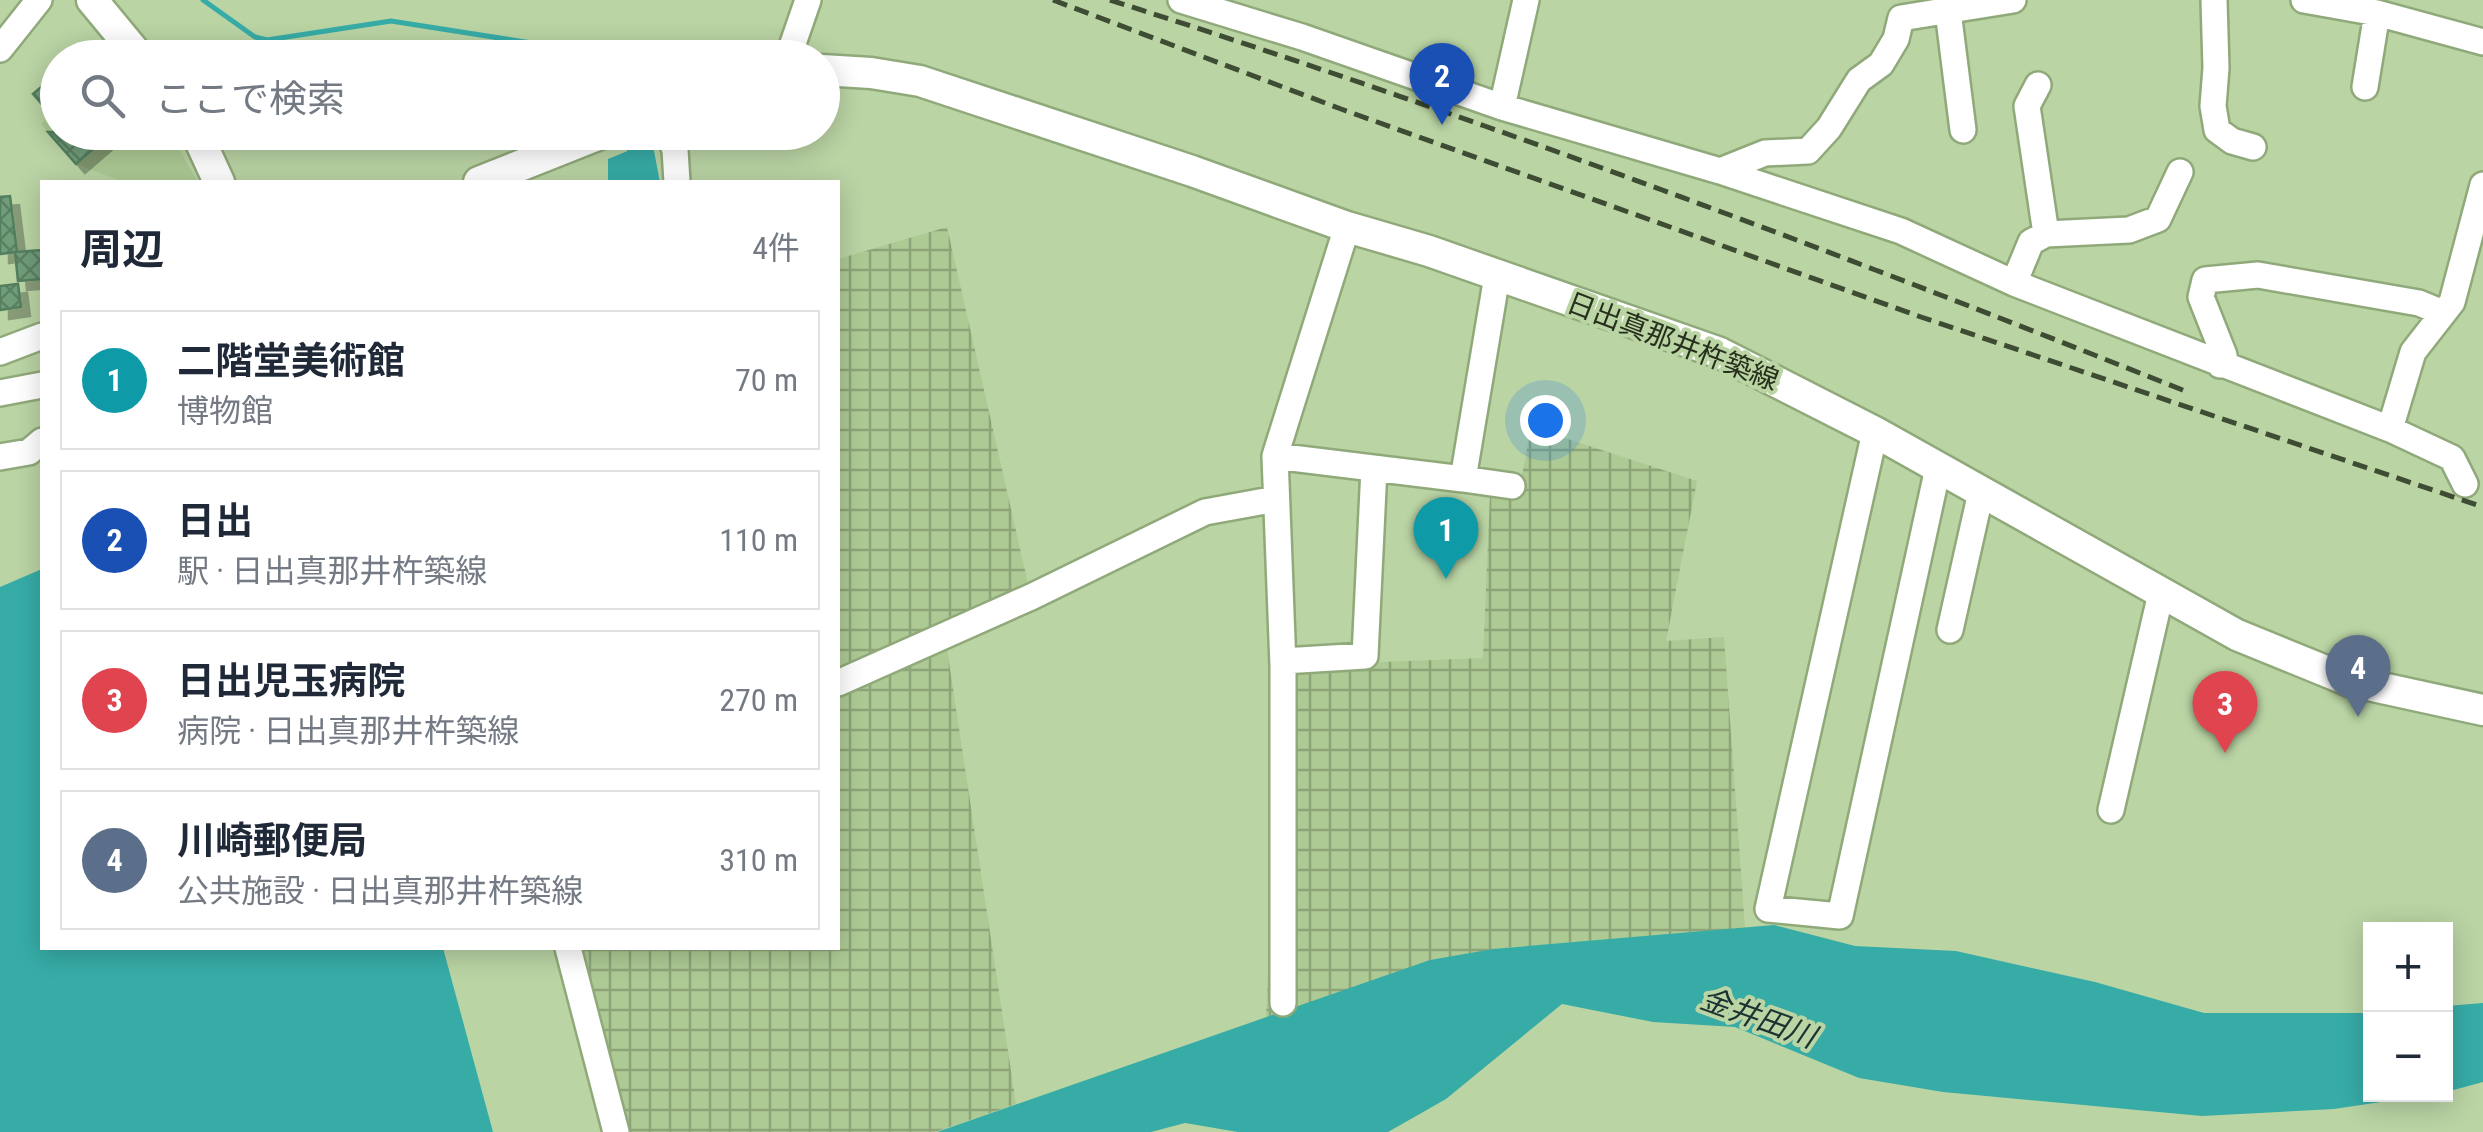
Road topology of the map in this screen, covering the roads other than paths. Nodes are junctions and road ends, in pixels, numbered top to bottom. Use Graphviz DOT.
graph roads {
  1 [pos="39,0"];
  2 [pos="92,0"];
  3 [pos="808,0"];
  4 [pos="1181,0"];
  5 [pos="1526,0"];
  6 [pos="2013,0"];
  7 [pos="2214,0"];
  8 [pos="2304,0"];
  9 [pos="1900,9"];
  10 [pos="1948,10"];
  11 [pos="2377,13"];
  12 [pos="125,40"];
  13 [pos="794,40"];
  14 [pos="2483,42"];
  15 [pos="0,49"];
  16 [pos="840,71"];
  17 [pos="2038,85"];
  18 [pos="2365,87"];
  19 [pos="1502,107"];
  20 [pos="1963,130"];
  21 [pos="2254,148"];
  22 [pos="204,150"];
  23 [pos="560,150"];
  24 [pos="675,150"];
  25 [pos="1720,171"];
  26 [pos="2180,172"];
  27 [pos="217,180"];
  28 [pos="484,180"];
  29 [pos="676,180"];
  30 [pos="2483,186"];
  31 [pos="1347,227"];
  32 [pos="2478,228"];
  33 [pos="2046,234"];
  34 [pos="1497,276"];
  35 [pos="2014,283"];
  36 [pos="2443,313"];
  37 [pos="40,337"];
  38 [pos="0,352"];
  39 [pos="2220,365"];
  40 [pos="40,385"];
  41 [pos="0,393"];
  42 [pos="2390,429"];
  43 [pos="1874,432"];
  44 [pos="40,443"];
  45 [pos="1275,456"];
  46 [pos="0,457"];
  47 [pos="1374,468"];
  48 [pos="1938,468"];
  49 [pos="1463,480"];
  50 [pos="2465,484"];
  51 [pos="1512,486"];
  52 [pos="1981,492"];
  53 [pos="1276,499"];
  54 [pos="2162,593"];
  55 [pos="1950,630"];
  56 [pos="1283,661"];
  57 [pos="840,681"];
  58 [pos="2483,710"];
  59 [pos="2112,810"];
  60 [pos="569,950"];
  61 [pos="1283,1002"];
  62 [pos="616,1132"];
  1 -- 15 [label="street"];
  2 -- 12 [label="main road"];
  3 -- 13 [label="street"];
  4 -- 19 [label="street"];
  5 -- 19 [label="street"];
  6 -- 10 [label="street"];
  7 -- 21 [label="street"];
  8 -- 11 [label="street"];
  9 -- 10 [label="street"];
  9 -- 25 [label="street"];
  10 -- 20 [label="street"];
  11 -- 14 [label="street"];
  11 -- 18 [label="street"];
  16 -- 31 [label="main road, 日出真那井杵築線"];
  17 -- 33 [label="street"];
  19 -- 25 [label="street"];
  22 -- 27 [label="main road"];
  23 -- 28 [label="main road"];
  24 -- 29 [label="street"];
  25 -- 35 [label="street"];
  26 -- 33 [label="street"];
  30 -- 32 [label="street"];
  31 -- 34 [label="main road, 日出真那井杵築線"];
  31 -- 45 [label="street"];
  32 -- 36 [label="street"];
  33 -- 35 [label="street"];
  34 -- 43 [label="main road, 日出真那井杵築線"];
  34 -- 49 [label="street"];
  35 -- 39 [label="street"];
  36 -- 39 [label="street"];
  36 -- 42 [label="street"];
  37 -- 38 [label="street"];
  39 -- 42 [label="street"];
  40 -- 41 [label="street"];
  42 -- 50 [label="street"];
  43 -- 48 [label="main road, 日出真那井杵築線"];
  43 -- 48 [label="street"];
  44 -- 46 [label="street"];
  45 -- 47 [label="street"];
  45 -- 53 [label="street"];
  47 -- 49 [label="street"];
  47 -- 56 [label="street"];
  48 -- 52 [label="main road, 日出真那井杵築線"];
  49 -- 51 [label="street"];
  52 -- 54 [label="main road, 日出真那井杵築線"];
  52 -- 55 [label="street"];
  53 -- 56 [label="street"];
  53 -- 57 [label="street"];
  54 -- 58 [label="main road, 日出真那井杵築線"];
  54 -- 59 [label="street"];
  56 -- 61 [label="street"];
  60 -- 62 [label="street"];
}
